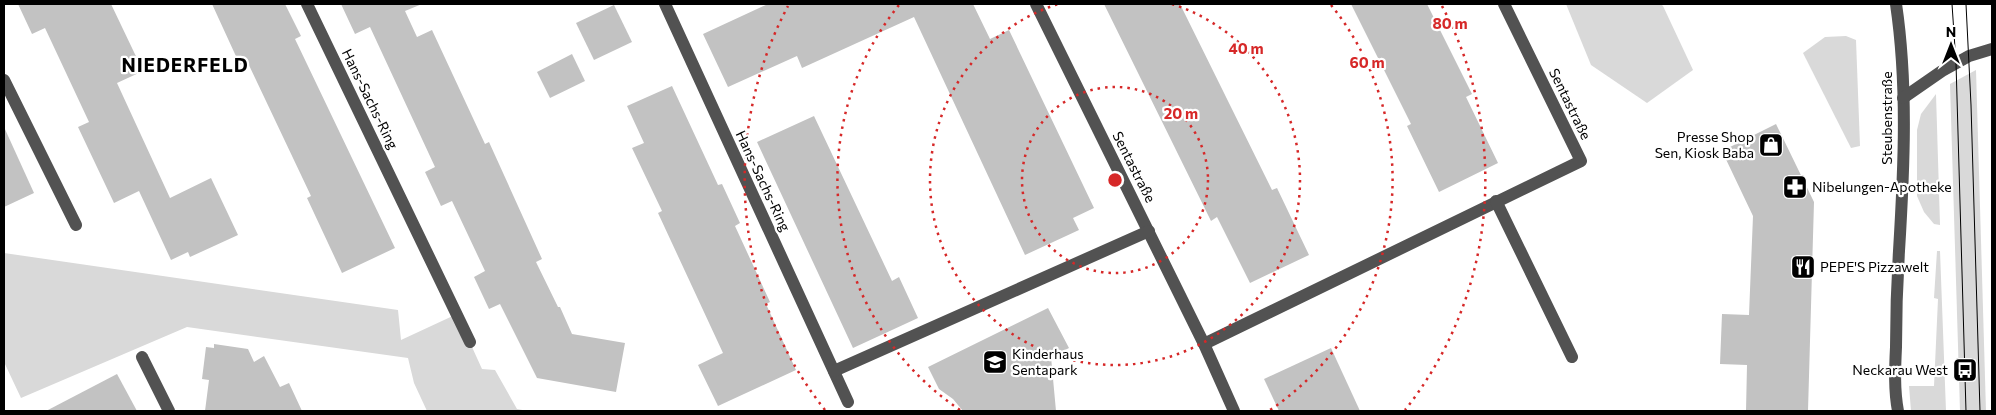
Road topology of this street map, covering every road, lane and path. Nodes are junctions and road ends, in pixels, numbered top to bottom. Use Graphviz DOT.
graph roads {
  1 [pos="307,4"];
  2 [pos="665,4"];
  3 [pos="1036,4"];
  4 [pos="1504,4"];
  5 [pos="1896,4"];
  6 [pos="1992,49"];
  7 [pos="4,80"];
  8 [pos="1903,98"];
  9 [pos="1496,201"];
  10 [pos="76,225"];
  11 [pos="1149,231"];
  12 [pos="470,342"];
  13 [pos="1204,344"];
  14 [pos="1572,357"];
  15 [pos="142,358"];
  16 [pos="834,371"];
  17 [pos="848,402"];
  18 [pos="169,411"];
  19 [pos="1234,411"];
  20 [pos="1898,411"];
  1 -- 12 [label="street, Hans-Sachs-Ring"];
  2 -- 16 [label="street, Hans-Sachs-Ring"];
  3 -- 11 [label="street, Sentastraße"];
  4 -- 9 [label="street, Sentastraße"];
  5 -- 8 [label="street, Steubenstraße"];
  6 -- 8 [label="street"];
  7 -- 10 [label="street"];
  8 -- 20 [label="street, Steubenstraße"];
  9 -- 13 [label="street, Sentastraße"];
  9 -- 14 [label="street"];
  11 -- 13 [label="street, Sentastraße"];
  11 -- 16 [label="street"];
  13 -- 19 [label="street, Sentastraße"];
  15 -- 18 [label="street"];
  16 -- 17 [label="street, Hans-Sachs-Ring"];
}
